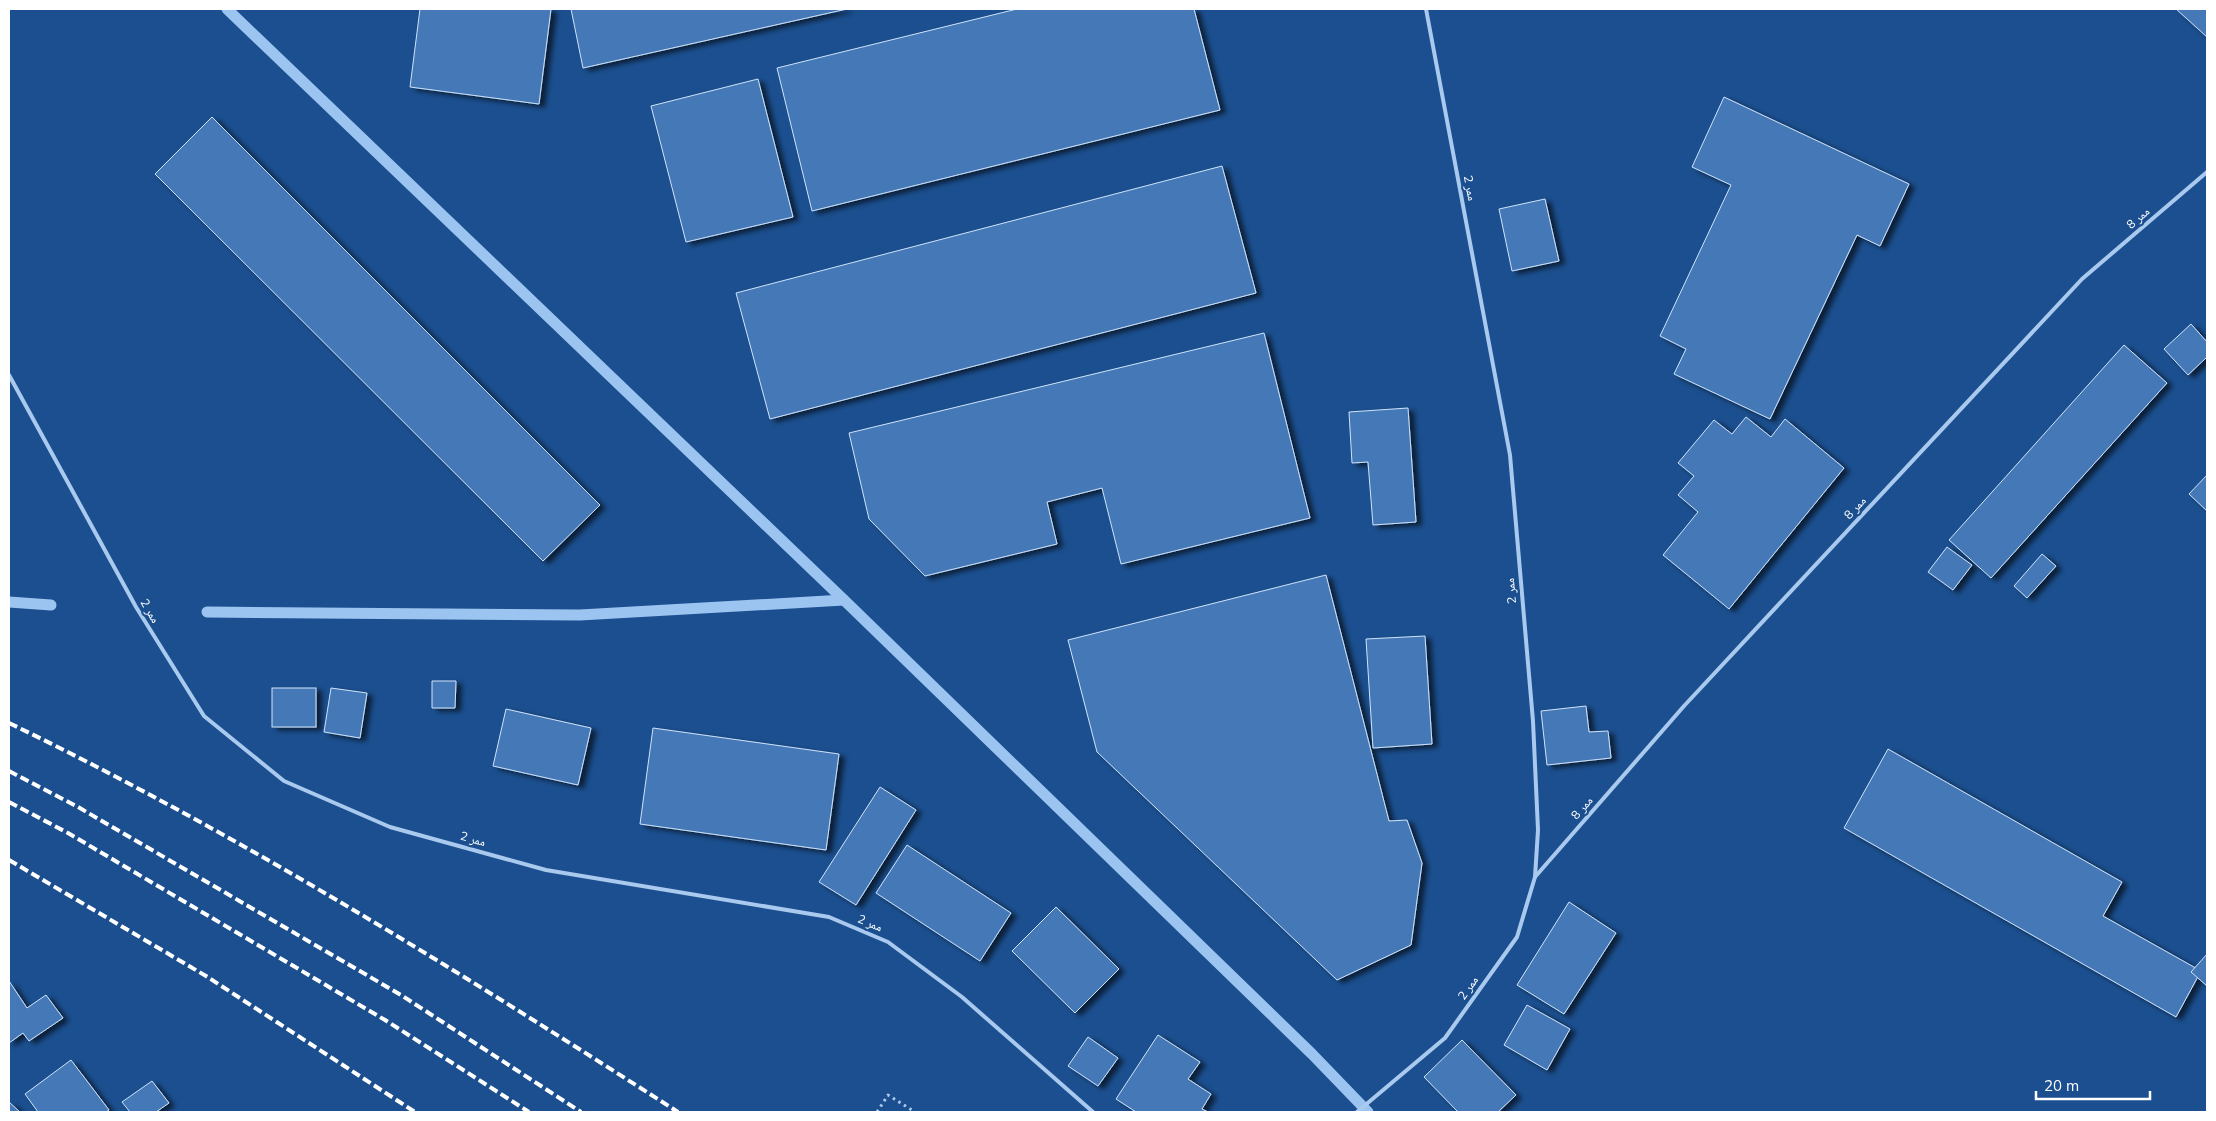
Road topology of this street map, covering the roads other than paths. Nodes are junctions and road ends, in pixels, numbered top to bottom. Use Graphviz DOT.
graph roads {
  1 [pos="1426,9"];
  2 [pos="2207,172"];
  3 [pos="9,375"];
  4 [pos="1535,877"];
  5 [pos="1093,1112"];
  6 [pos="1357,1112"];
  1 -- 4 [label="lane, ممر 2"];
  2 -- 4 [label="lane, ممر 8"];
  3 -- 5 [label="lane, ممر 2"];
  4 -- 6 [label="lane, ممر 2"];
}
